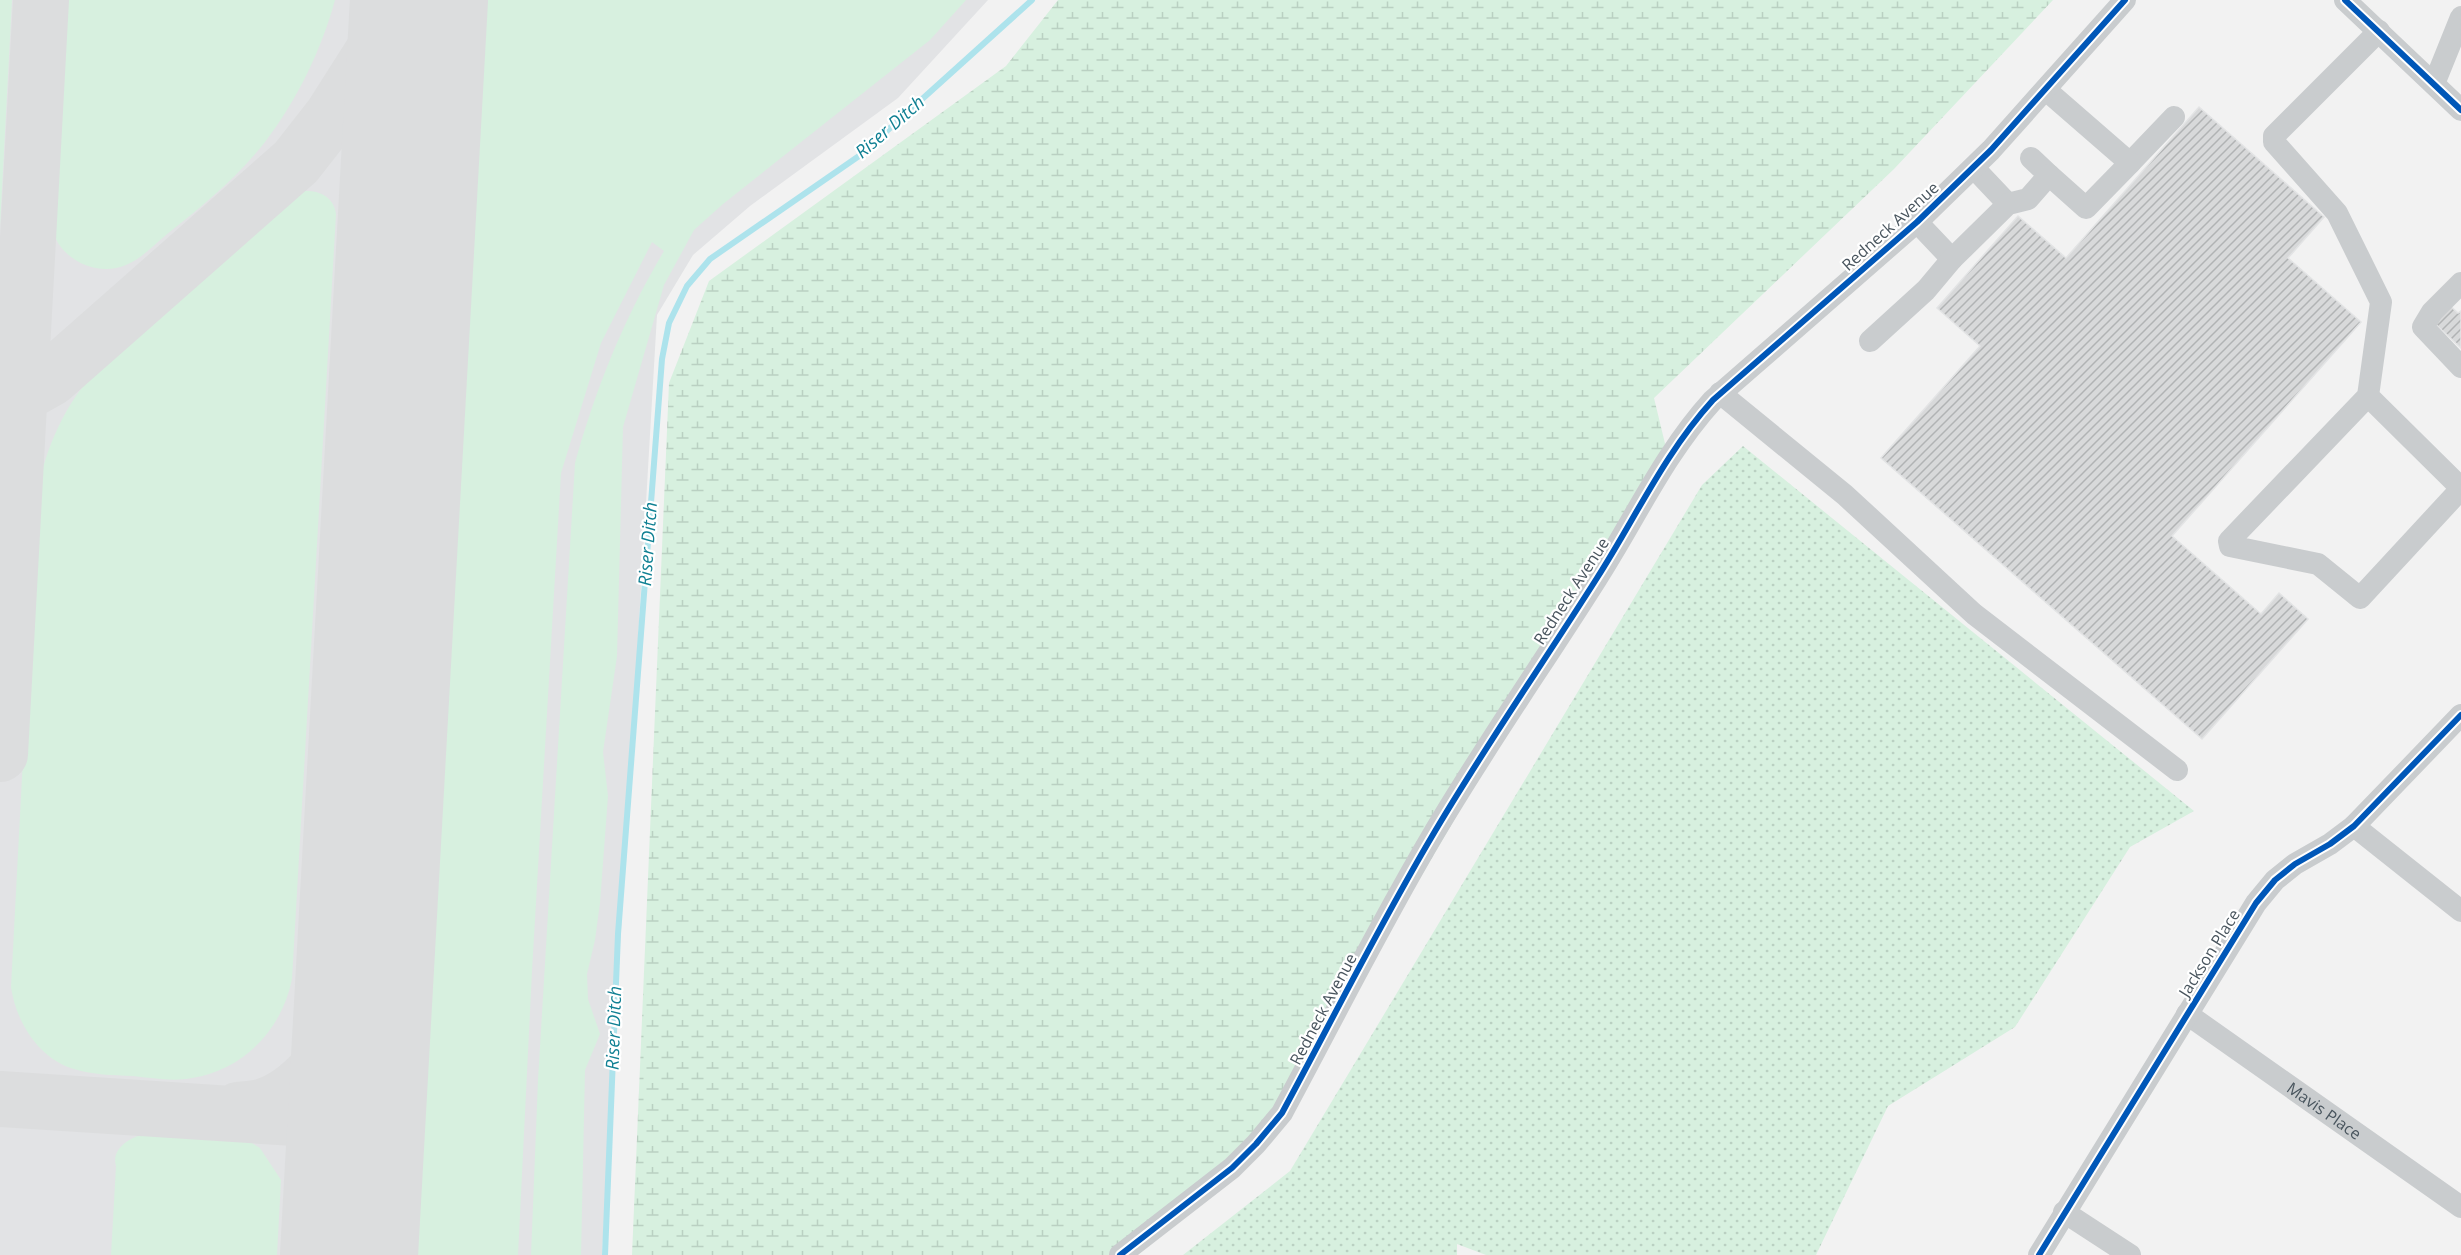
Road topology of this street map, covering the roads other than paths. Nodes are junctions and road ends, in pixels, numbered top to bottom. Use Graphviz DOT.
graph roads {
  1 [pos="2125,0"];
  2 [pos="2350,2"];
  3 [pos="2461,16"];
  4 [pos="2379,31"];
  5 [pos="2434,84"];
  6 [pos="2046,90"];
  7 [pos="2461,110"];
  8 [pos="2174,117"];
  9 [pos="2031,158"];
  10 [pos="2130,164"];
  11 [pos="1974,168"];
  12 [pos="2049,175"];
  13 [pos="2008,204"];
  14 [pos="1917,222"];
  15 [pos="1952,259"];
  16 [pos="2461,283"];
  17 [pos="1870,341"];
  18 [pos="2461,367"];
  19 [pos="1720,393"];
  20 [pos="2368,396"];
  21 [pos="2461,715"];
  22 [pos="2177,770"];
  23 [pos="2354,825"];
  24 [pos="2461,911"];
  25 [pos="2187,1014"];
  26 [pos="2461,1207"];
  27 [pos="2064,1212"];
  28 [pos="1120,1255"];
  29 [pos="2039,1255"];
  30 [pos="2130,1255"];
  1 -- 6 [label="street, Redneck Avenue"];
  2 -- 4 [label="street"];
  3 -- 5 [label="street"];
  4 -- 5 [label="street"];
  4 -- 20 [label="street"];
  5 -- 7 [label="street"];
  6 -- 10 [label="street"];
  6 -- 11 [label="street, Redneck Avenue"];
  8 -- 10 [label="street"];
  9 -- 12 [label="street"];
  10 -- 12 [label="street"];
  11 -- 13 [label="street"];
  11 -- 14 [label="street, Redneck Avenue"];
  12 -- 13 [label="street"];
  13 -- 15 [label="street"];
  14 -- 15 [label="street"];
  14 -- 19 [label="street, Redneck Avenue"];
  15 -- 17 [label="street"];
  16 -- 18 [label="street"];
  19 -- 22 [label="street"];
  19 -- 28 [label="street, Redneck Avenue"];
  20 -- 20 [label="street"];
  21 -- 23 [label="street, Jackson Place"];
  23 -- 24 [label="street"];
  23 -- 25 [label="street, Jackson Place"];
  25 -- 26 [label="street, Mavis Place"];
  25 -- 27 [label="street, Jackson Place"];
  27 -- 29 [label="street, Jackson Place"];
  27 -- 30 [label="street"];
}
